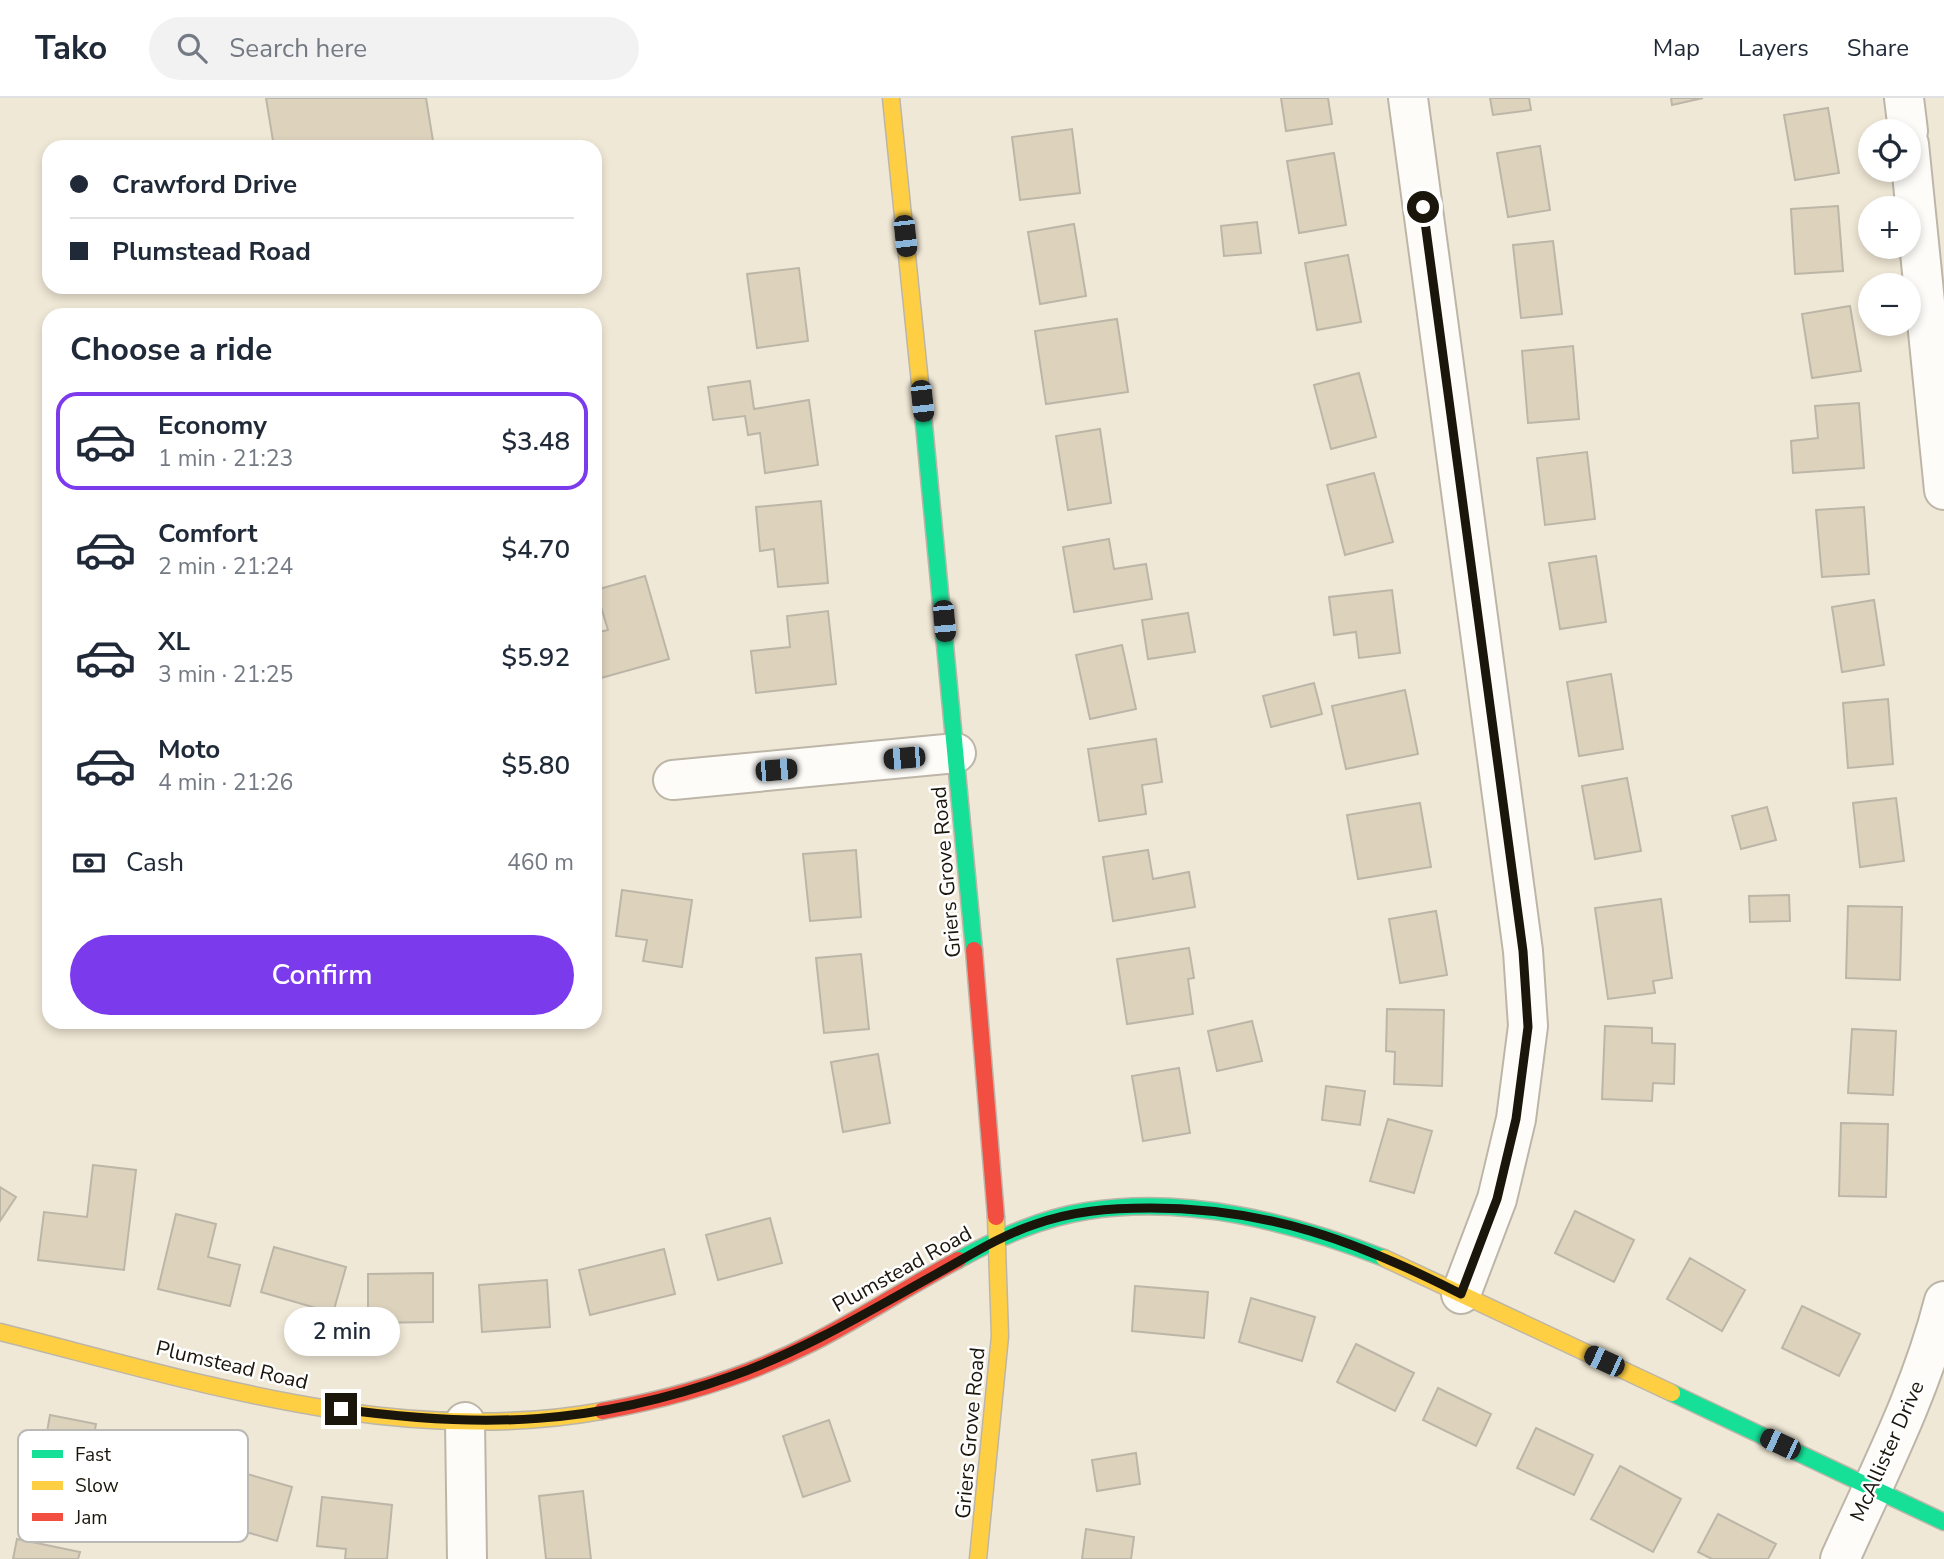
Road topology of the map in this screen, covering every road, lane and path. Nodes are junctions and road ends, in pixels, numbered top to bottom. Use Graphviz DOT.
graph roads {
  1 [pos="891,98"];
  2 [pos="1408,98"];
  3 [pos="1904,98"];
  4 [pos="1907,119"];
  5 [pos="1914,182"];
  6 [pos="1940,385"];
  7 [pos="1944,490"];
  8 [pos="956,753"];
  9 [pos="673,780"];
  10 [pos="997,1241"];
  11 [pos="1461,1294"];
  12 [pos="1944,1301"];
  13 [pos="0,1332"];
  14 [pos="464,1422"];
  15 [pos="1874,1489"];
  16 [pos="1944,1522"];
  17 [pos="467,1559"];
  18 [pos="978,1559"];
  19 [pos="1840,1559"];
  1 -- 8 [label="street, Griers Grove Road"];
  2 -- 11 [label="street"];
  3 -- 4 [label="street"];
  5 -- 6 [label="street"];
  6 -- 7 [label="street"];
  8 -- 9 [label="street"];
  8 -- 10 [label="street, Griers Grove Road"];
  10 -- 11 [label="street, Plumstead Road"];
  10 -- 14 [label="street, Plumstead Road"];
  10 -- 18 [label="street, Griers Grove Road"];
  11 -- 15 [label="street, Plumstead Road"];
  12 -- 15 [label="street, McAllister Drive"];
  13 -- 14 [label="street, Plumstead Road"];
  14 -- 17 [label="street"];
  15 -- 16 [label="street, Plumstead Road"];
  15 -- 19 [label="street, McAllister Drive"];
}
